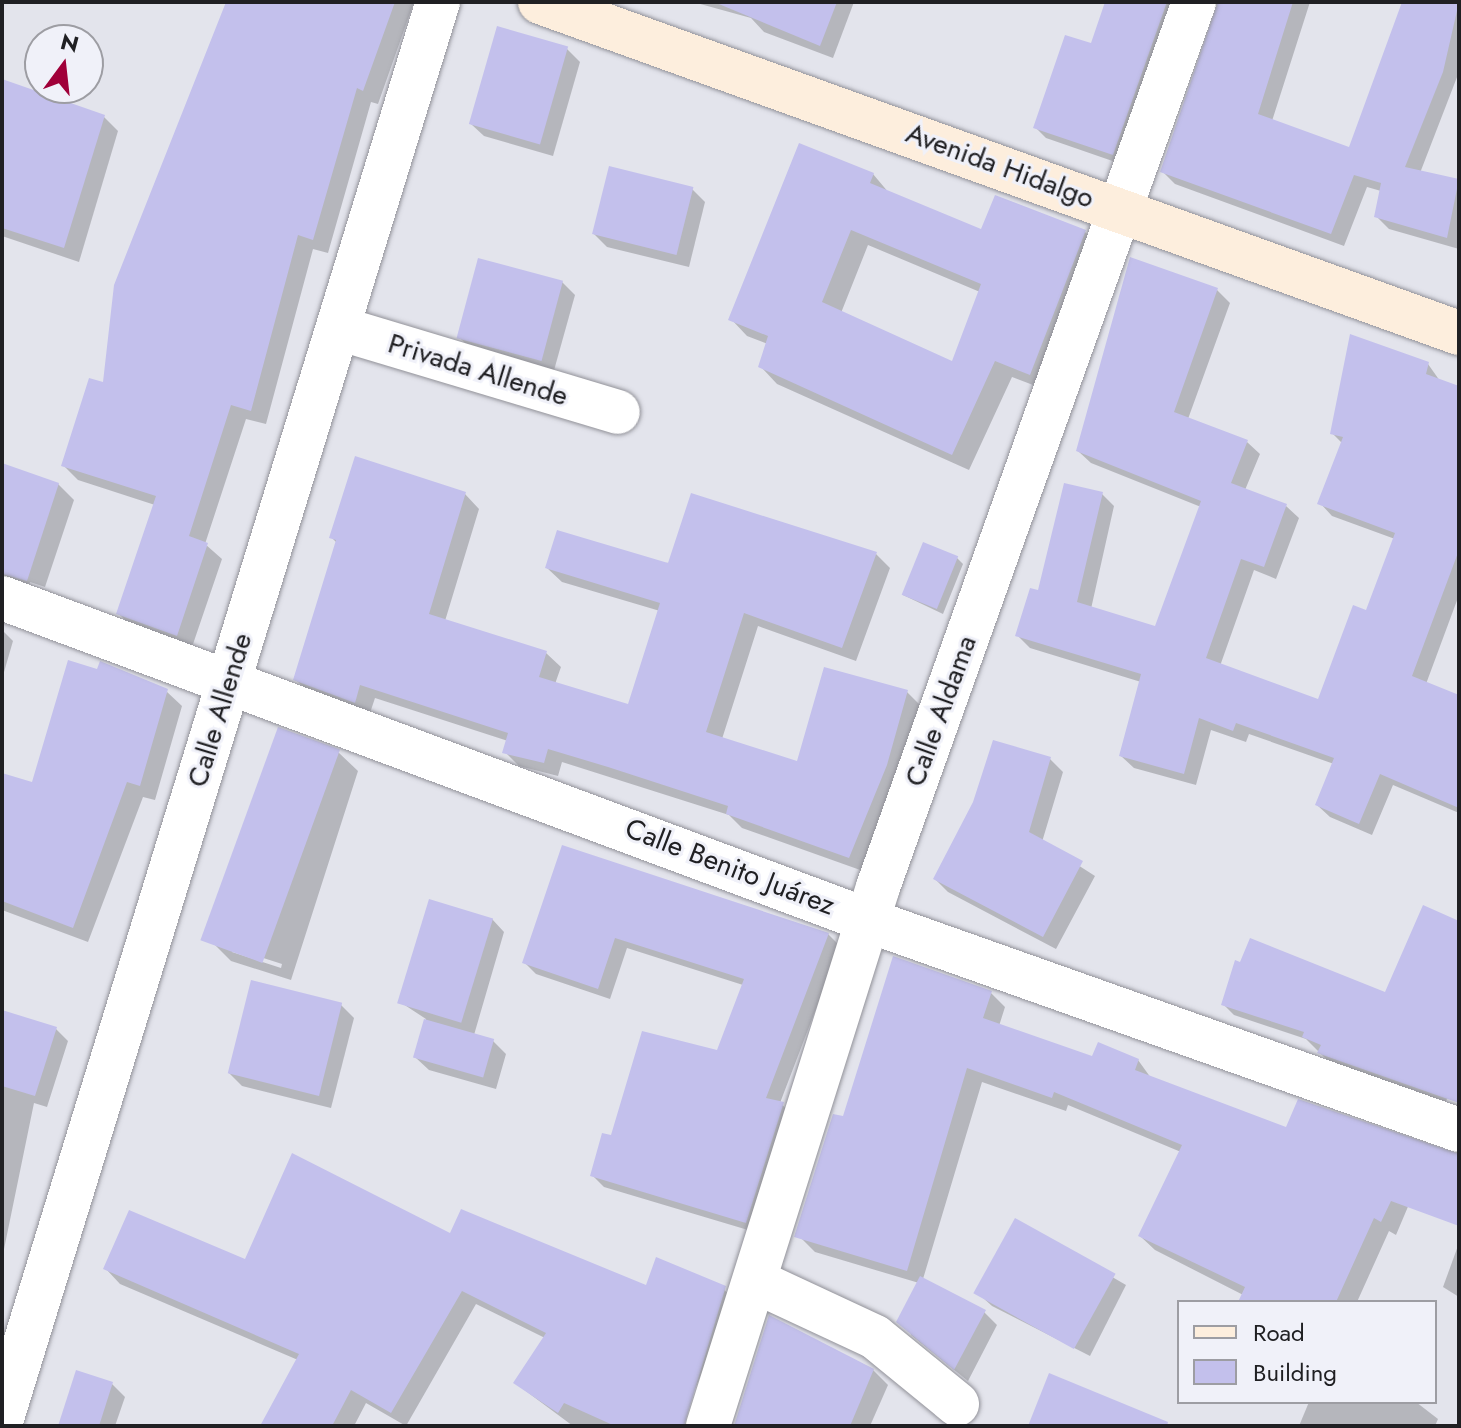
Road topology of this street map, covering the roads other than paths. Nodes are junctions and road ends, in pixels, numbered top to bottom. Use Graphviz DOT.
graph roads {
  1 [pos="438,2"];
  2 [pos="540,2"];
  3 [pos="1194,2"];
  4 [pos="1121,209"];
  5 [pos="338,328"];
  6 [pos="1459,333"];
  7 [pos="618,412"];
  8 [pos="2,598"];
  9 [pos="230,682"];
  10 [pos="867,920"];
  11 [pos="1459,1130"];
  12 [pos="755,1281"];
  13 [pos="957,1404"];
  14 [pos="2,1418"];
  15 [pos="708,1426"];
  1 -- 5 [label="street, Calle Allende"];
  2 -- 4 [label="street, Avenida Hidalgo"];
  3 -- 4 [label="street, Calle Aldama"];
  4 -- 6 [label="street, Avenida Hidalgo"];
  4 -- 10 [label="street, Calle Aldama"];
  5 -- 7 [label="street, Privada Allende"];
  5 -- 9 [label="street, Calle Allende"];
  8 -- 9 [label="street, Calle Benito Juárez"];
  9 -- 10 [label="street, Calle Benito Juárez"];
  9 -- 14 [label="street, Calle Allende"];
  10 -- 11 [label="street, Calle Benito Juárez"];
  10 -- 12 [label="street, Calle Aldama"];
  12 -- 13 [label="street"];
  12 -- 15 [label="street, Calle Aldama"];
}
